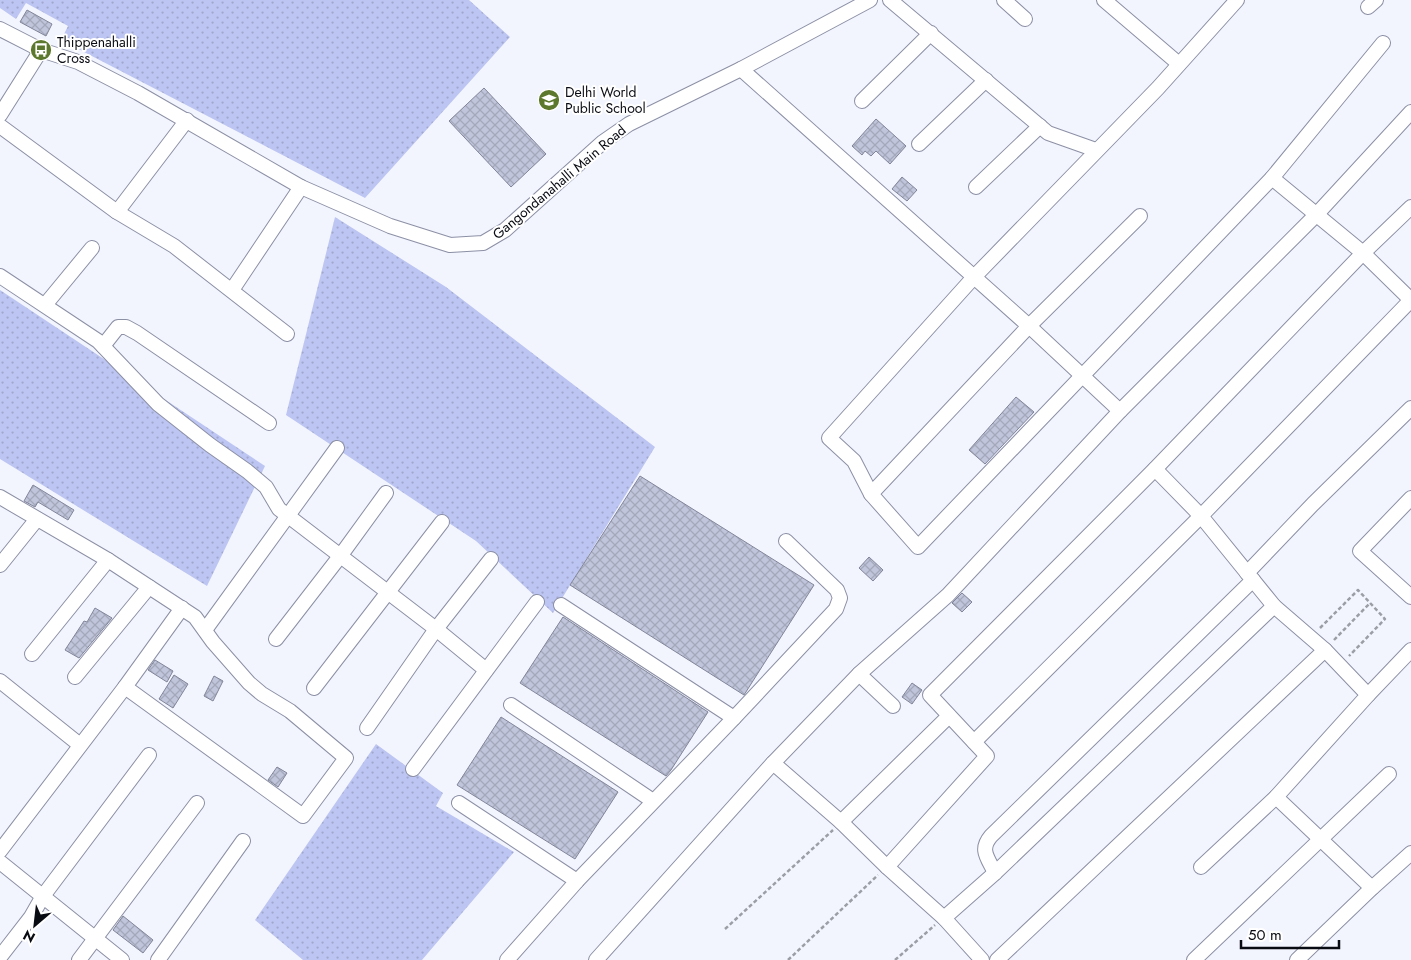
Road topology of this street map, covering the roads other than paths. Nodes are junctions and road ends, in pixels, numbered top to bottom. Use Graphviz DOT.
graph roads {
  1 [pos="870,0"];
  2 [pos="890,0"];
  3 [pos="1004,0"];
  4 [pos="1104,0"];
  5 [pos="1237,0"];
  6 [pos="1025,19"];
  7 [pos="0,29"];
  8 [pos="931,33"];
  9 [pos="1383,43"];
  10 [pos="41,50"];
  11 [pos="1179,64"];
  12 [pos="741,69"];
  13 [pos="986,80"];
  14 [pos="862,101"];
  15 [pos="1411,112"];
  16 [pos="0,115"];
  17 [pos="187,120"];
  18 [pos="0,126"];
  19 [pos="1040,126"];
  20 [pos="919,144"];
  21 [pos="1096,150"];
  22 [pos="1272,178"];
  23 [pos="300,187"];
  24 [pos="976,187"];
  25 [pos="1411,207"];
  26 [pos="117,212"];
  27 [pos="1316,215"];
  28 [pos="1140,216"];
  29 [pos="92,248"];
  30 [pos="1363,254"];
  31 [pos="0,276"];
  32 [pos="974,277"];
  33 [pos="232,290"];
  34 [pos="1411,300"];
  35 [pos="45,305"];
  36 [pos="1029,326"];
  37 [pos="287,334"];
  38 [pos="103,346"];
  39 [pos="1081,375"];
  40 [pos="1411,408"];
  41 [pos="1120,411"];
  42 [pos="269,423"];
  43 [pos="337,448"];
  44 [pos="1155,469"];
  45 [pos="386,493"];
  46 [pos="870,494"];
  47 [pos="0,497"];
  48 [pos="1411,498"];
  49 [pos="288,516"];
  50 [pos="1200,516"];
  51 [pos="37,519"];
  52 [pos="442,522"];
  53 [pos="786,541"];
  54 [pos="341,555"];
  55 [pos="491,559"];
  56 [pos="108,560"];
  57 [pos="0,564"];
  58 [pos="1250,576"];
  59 [pos="149,587"];
  60 [pos="387,592"];
  61 [pos="1411,597"];
  62 [pos="537,602"];
  63 [pos="561,605"];
  64 [pos="1274,606"];
  65 [pos="182,608"];
  66 [pos="436,629"];
  67 [pos="205,630"];
  68 [pos="276,639"];
  69 [pos="1325,650"];
  70 [pos="1411,650"];
  71 [pos="32,654"];
  72 [pos="486,670"];
  73 [pos="859,674"];
  74 [pos="75,677"];
  75 [pos="0,681"];
  76 [pos="125,687"];
  77 [pos="314,688"];
  78 [pos="1368,695"];
  79 [pos="511,705"];
  80 [pos="893,706"];
  81 [pos="949,716"];
  82 [pos="734,718"];
  83 [pos="367,728"];
  84 [pos="974,742"];
  85 [pos="80,744"];
  86 [pos="149,755"];
  87 [pos="773,763"];
  88 [pos="413,769"];
  89 [pos="1389,774"];
  90 [pos="1276,797"];
  91 [pos="653,801"];
  92 [pos="197,803"];
  93 [pos="459,803"];
  94 [pos="841,822"];
  95 [pos="1321,839"];
  96 [pos="243,841"];
  97 [pos="0,851"];
  98 [pos="1411,852"];
  99 [pos="0,862"];
  100 [pos="886,867"];
  101 [pos="1201,867"];
  102 [pos="995,873"];
  103 [pos="577,880"];
  104 [pos="1372,888"];
  105 [pos="43,896"];
  106 [pos="944,918"];
  107 [pos="96,939"];
  108 [pos="0,957"];
  109 [pos="979,959"];
  110 [pos="79,960"];
  111 [pos="122,960"];
  112 [pos="158,960"];
  113 [pos="507,960"];
  114 [pos="596,960"];
  115 [pos="997,960"];
  116 [pos="1194,960"];
  117 [pos="1296,960"];
  1 -- 12 [label="street, Gangondanahalli Main Road"];
  2 -- 8 [label="street"];
  3 -- 6 [label="street"];
  4 -- 11 [label="street"];
  5 -- 11 [label="street"];
  7 -- 10 [label="street, Gangondanahalli Main Road"];
  8 -- 13 [label="street"];
  8 -- 14 [label="street"];
  9 -- 22 [label="street"];
  10 -- 16 [label="street"];
  10 -- 17 [label="street, Gangondanahalli Main Road"];
  11 -- 21 [label="street"];
  12 -- 23 [label="street, Gangondanahalli Main Road"];
  12 -- 32 [label="street"];
  13 -- 19 [label="street"];
  13 -- 20 [label="street"];
  15 -- 27 [label="street"];
  17 -- 23 [label="street, Gangondanahalli Main Road"];
  17 -- 26 [label="street"];
  18 -- 26 [label="street"];
  19 -- 21 [label="street"];
  19 -- 24 [label="street"];
  21 -- 32 [label="street"];
  22 -- 27 [label="street"];
  22 -- 39 [label="street"];
  23 -- 33 [label="street"];
  25 -- 30 [label="street"];
  26 -- 33 [label="street"];
  27 -- 30 [label="street"];
  27 -- 41 [label="street"];
  28 -- 36 [label="street"];
  29 -- 35 [label="street"];
  30 -- 34 [label="street"];
  30 -- 44 [label="street"];
  31 -- 35 [label="street"];
  32 -- 36 [label="street"];
  32 -- 46 [label="street"];
  33 -- 37 [label="street"];
  34 -- 50 [label="street"];
  35 -- 38 [label="street"];
  36 -- 39 [label="street"];
  36 -- 46 [label="street"];
  38 -- 42 [label="street"];
  38 -- 49 [label="street"];
  39 -- 41 [label="street"];
  39 -- 46 [label="street"];
  40 -- 58 [label="street"];
  41 -- 73 [label="street"];
  43 -- 49 [label="street"];
  44 -- 50 [label="street"];
  44 -- 81 [label="street"];
  45 -- 54 [label="street"];
  47 -- 51 [label="street"];
  48 -- 61 [label="street"];
  49 -- 54 [label="street"];
  49 -- 67 [label="street"];
  50 -- 58 [label="street"];
  50 -- 84 [label="street"];
  51 -- 56 [label="street"];
  51 -- 57 [label="street"];
  52 -- 60 [label="street"];
  53 -- 82 [label="street"];
  54 -- 60 [label="street"];
  54 -- 68 [label="street"];
  55 -- 66 [label="street"];
  56 -- 59 [label="street"];
  56 -- 71 [label="street"];
  58 -- 64 [label="street"];
  58 -- 102 [label="street"];
  59 -- 65 [label="street"];
  59 -- 74 [label="street"];
  60 -- 66 [label="street"];
  60 -- 77 [label="street"];
  62 -- 72 [label="street"];
  63 -- 82 [label="street"];
  64 -- 69 [label="street"];
  64 -- 102 [label="street"];
  65 -- 67 [label="street"];
  65 -- 76 [label="street"];
  66 -- 72 [label="street"];
  66 -- 83 [label="street"];
  67 -- 76 [label="street"];
  69 -- 78 [label="street"];
  69 -- 115 [label="street"];
  70 -- 78 [label="street"];
  72 -- 88 [label="street"];
  73 -- 80 [label="street"];
  73 -- 87 [label="street"];
  75 -- 85 [label="street"];
  76 -- 85 [label="street"];
  78 -- 90 [label="street"];
  79 -- 91 [label="street"];
  81 -- 84 [label="street"];
  81 -- 94 [label="street"];
  82 -- 91 [label="street"];
  84 -- 100 [label="street"];
  85 -- 97 [label="street"];
  86 -- 105 [label="street"];
  87 -- 94 [label="street"];
  87 -- 114 [label="street"];
  89 -- 95 [label="street"];
  90 -- 95 [label="street"];
  90 -- 101 [label="street"];
  91 -- 103 [label="street"];
  92 -- 107 [label="street"];
  93 -- 103 [label="street"];
  94 -- 100 [label="street"];
  95 -- 104 [label="street"];
  95 -- 116 [label="street"];
  96 -- 112 [label="street"];
  98 -- 104 [label="street"];
  99 -- 105 [label="street"];
  100 -- 106 [label="street"];
  102 -- 106 [label="street"];
  103 -- 113 [label="street"];
  104 -- 117 [label="street"];
  105 -- 107 [label="street"];
  105 -- 108 [label="street"];
  106 -- 109 [label="street"];
  107 -- 110 [label="street"];
  107 -- 111 [label="street"];
}
